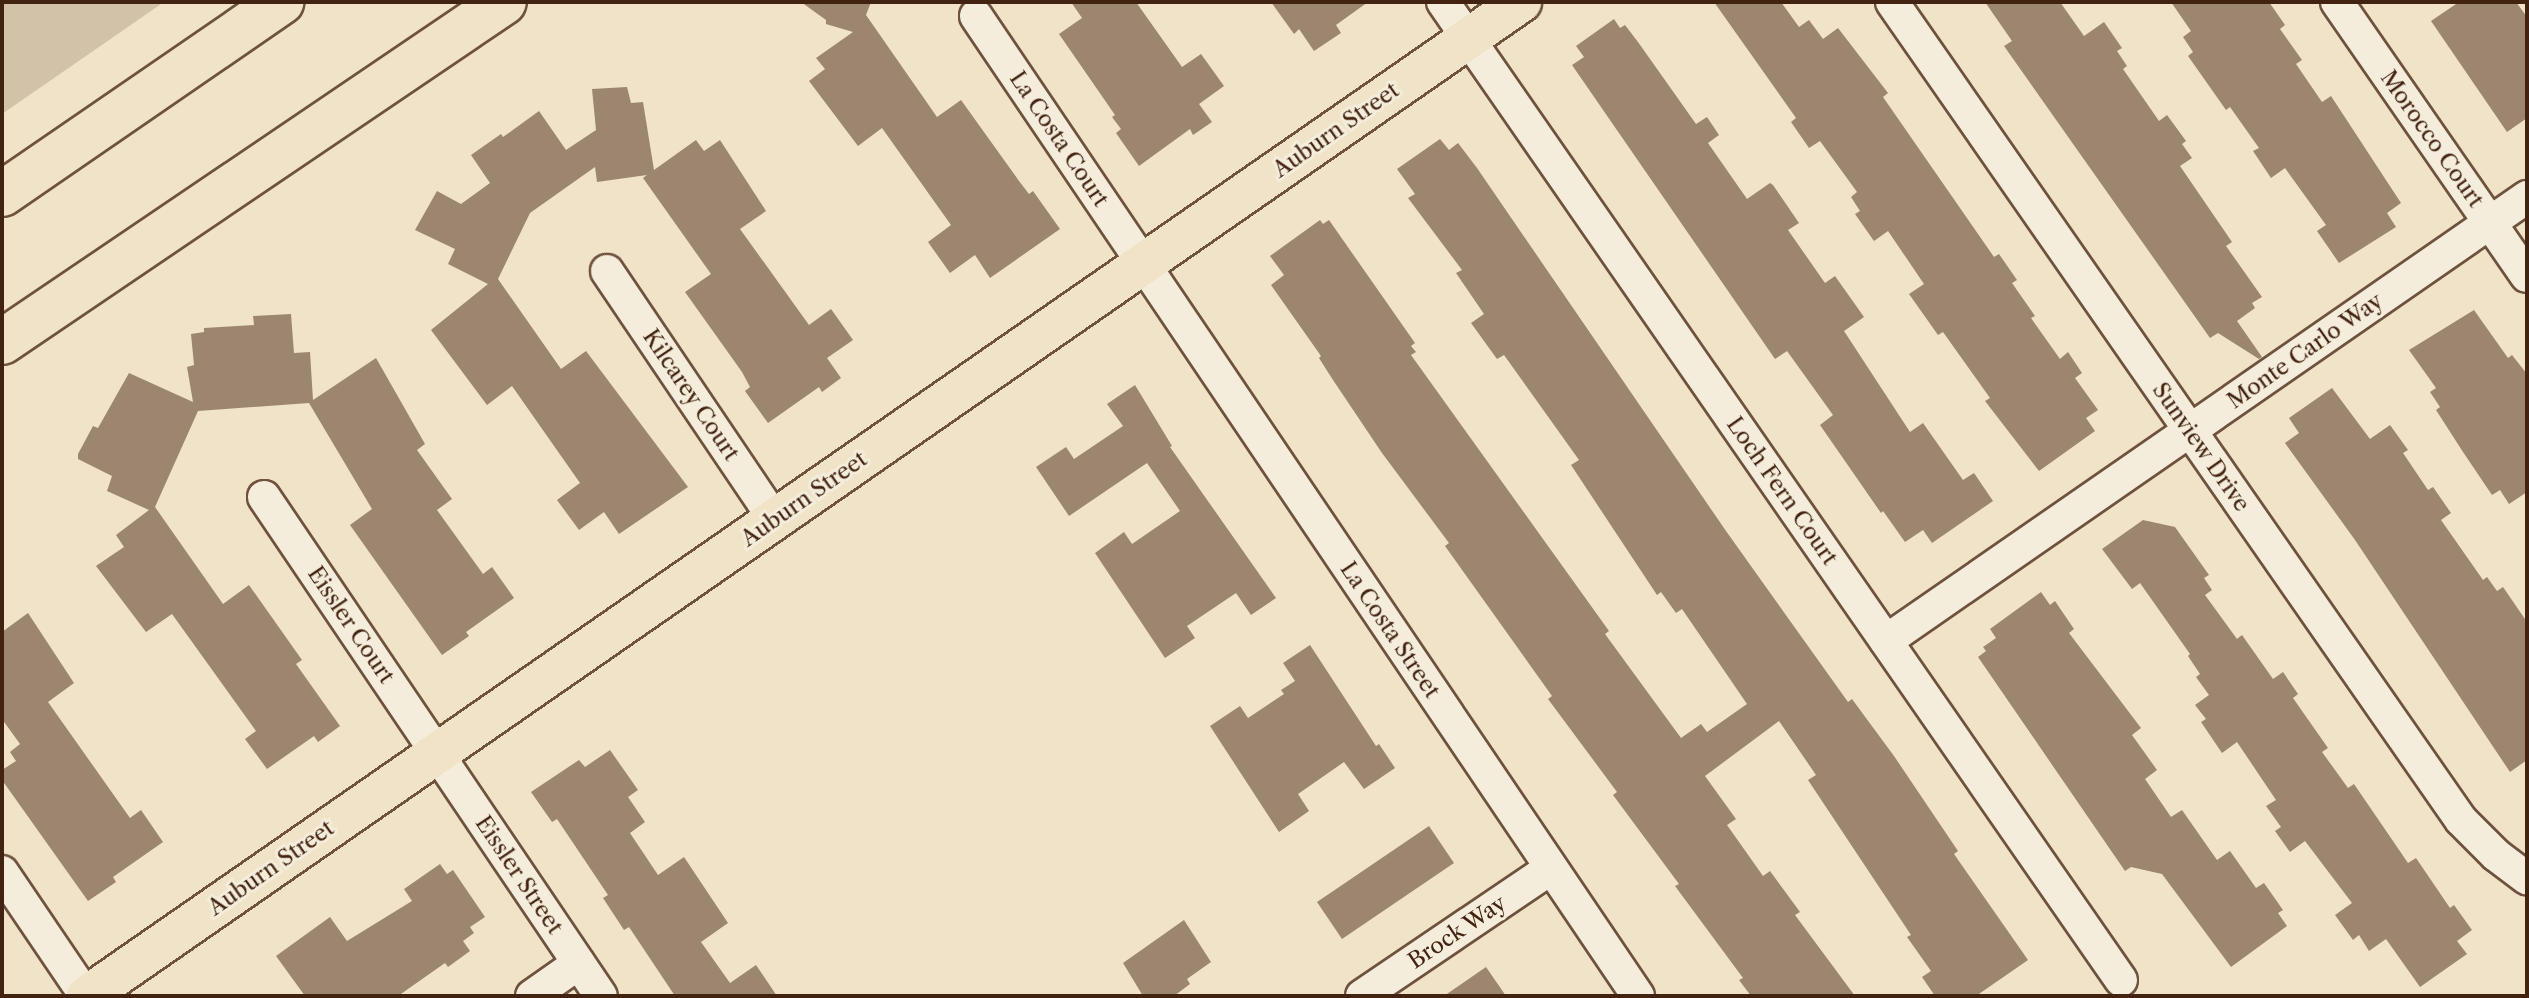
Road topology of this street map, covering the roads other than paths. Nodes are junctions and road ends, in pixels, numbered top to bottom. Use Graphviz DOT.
graph roads {
  1 [pos="281,2"];
  2 [pos="504,2"];
  3 [pos="1443,2"];
  4 [pos="1521,2"];
  5 [pos="1892,2"];
  6 [pos="2337,2"];
  7 [pos="976,16"];
  8 [pos="1468,38"];
  9 [pos="2,194"];
  10 [pos="2527,197"];
  11 [pos="2490,223"];
  12 [pos="1143,263"];
  13 [pos="607,271"];
  14 [pos="2527,276"];
  15 [pos="2,342"];
  16 [pos="2190,431"];
  17 [pos="264,497"];
  18 [pos="774,519"];
  19 [pos="1886,641"];
  20 [pos="437,753"];
  21 [pos="1551,868"];
  22 [pos="2,872"];
  23 [pos="2527,878"];
  24 [pos="579,963"];
  25 [pos="2121,980"];
  26 [pos="86,996"];
  27 [pos="532,996"];
  28 [pos="601,996"];
  29 [pos="1362,996"];
  30 [pos="1638,996"];
  1 -- 9 [label="highway"];
  2 -- 15 [label="highway"];
  3 -- 8 [label="street, Loch Fern Court"];
  4 -- 8 [label="main road, Auburn Street"];
  5 -- 16 [label="street, Sunview Drive"];
  6 -- 11 [label="street, Morocco Court"];
  7 -- 12 [label="street, La Costa Court"];
  8 -- 12 [label="main road, Auburn Street"];
  8 -- 19 [label="street, Loch Fern Court"];
  10 -- 11 [label="street, Monte Carlo Way"];
  11 -- 14 [label="street, Morocco Court"];
  11 -- 16 [label="street, Monte Carlo Way"];
  12 -- 18 [label="main road, Auburn Street"];
  12 -- 21 [label="street, La Costa Street"];
  13 -- 18 [label="street, Kilcarey Court"];
  16 -- 19 [label="street, Monte Carlo Way"];
  16 -- 23 [label="street, Sunview Drive"];
  17 -- 20 [label="street, Eissler Court"];
  18 -- 20 [label="main road, Auburn Street"];
  19 -- 25 [label="street, Loch Fern Court"];
  20 -- 24 [label="street, Eissler Street"];
  20 -- 26 [label="main road, Auburn Street"];
  21 -- 29 [label="street, Brock Way"];
  21 -- 30 [label="street, La Costa Street"];
  22 -- 26 [label="street"];
  24 -- 27 [label="street"];
  24 -- 28 [label="street, Eissler Street"];
}
